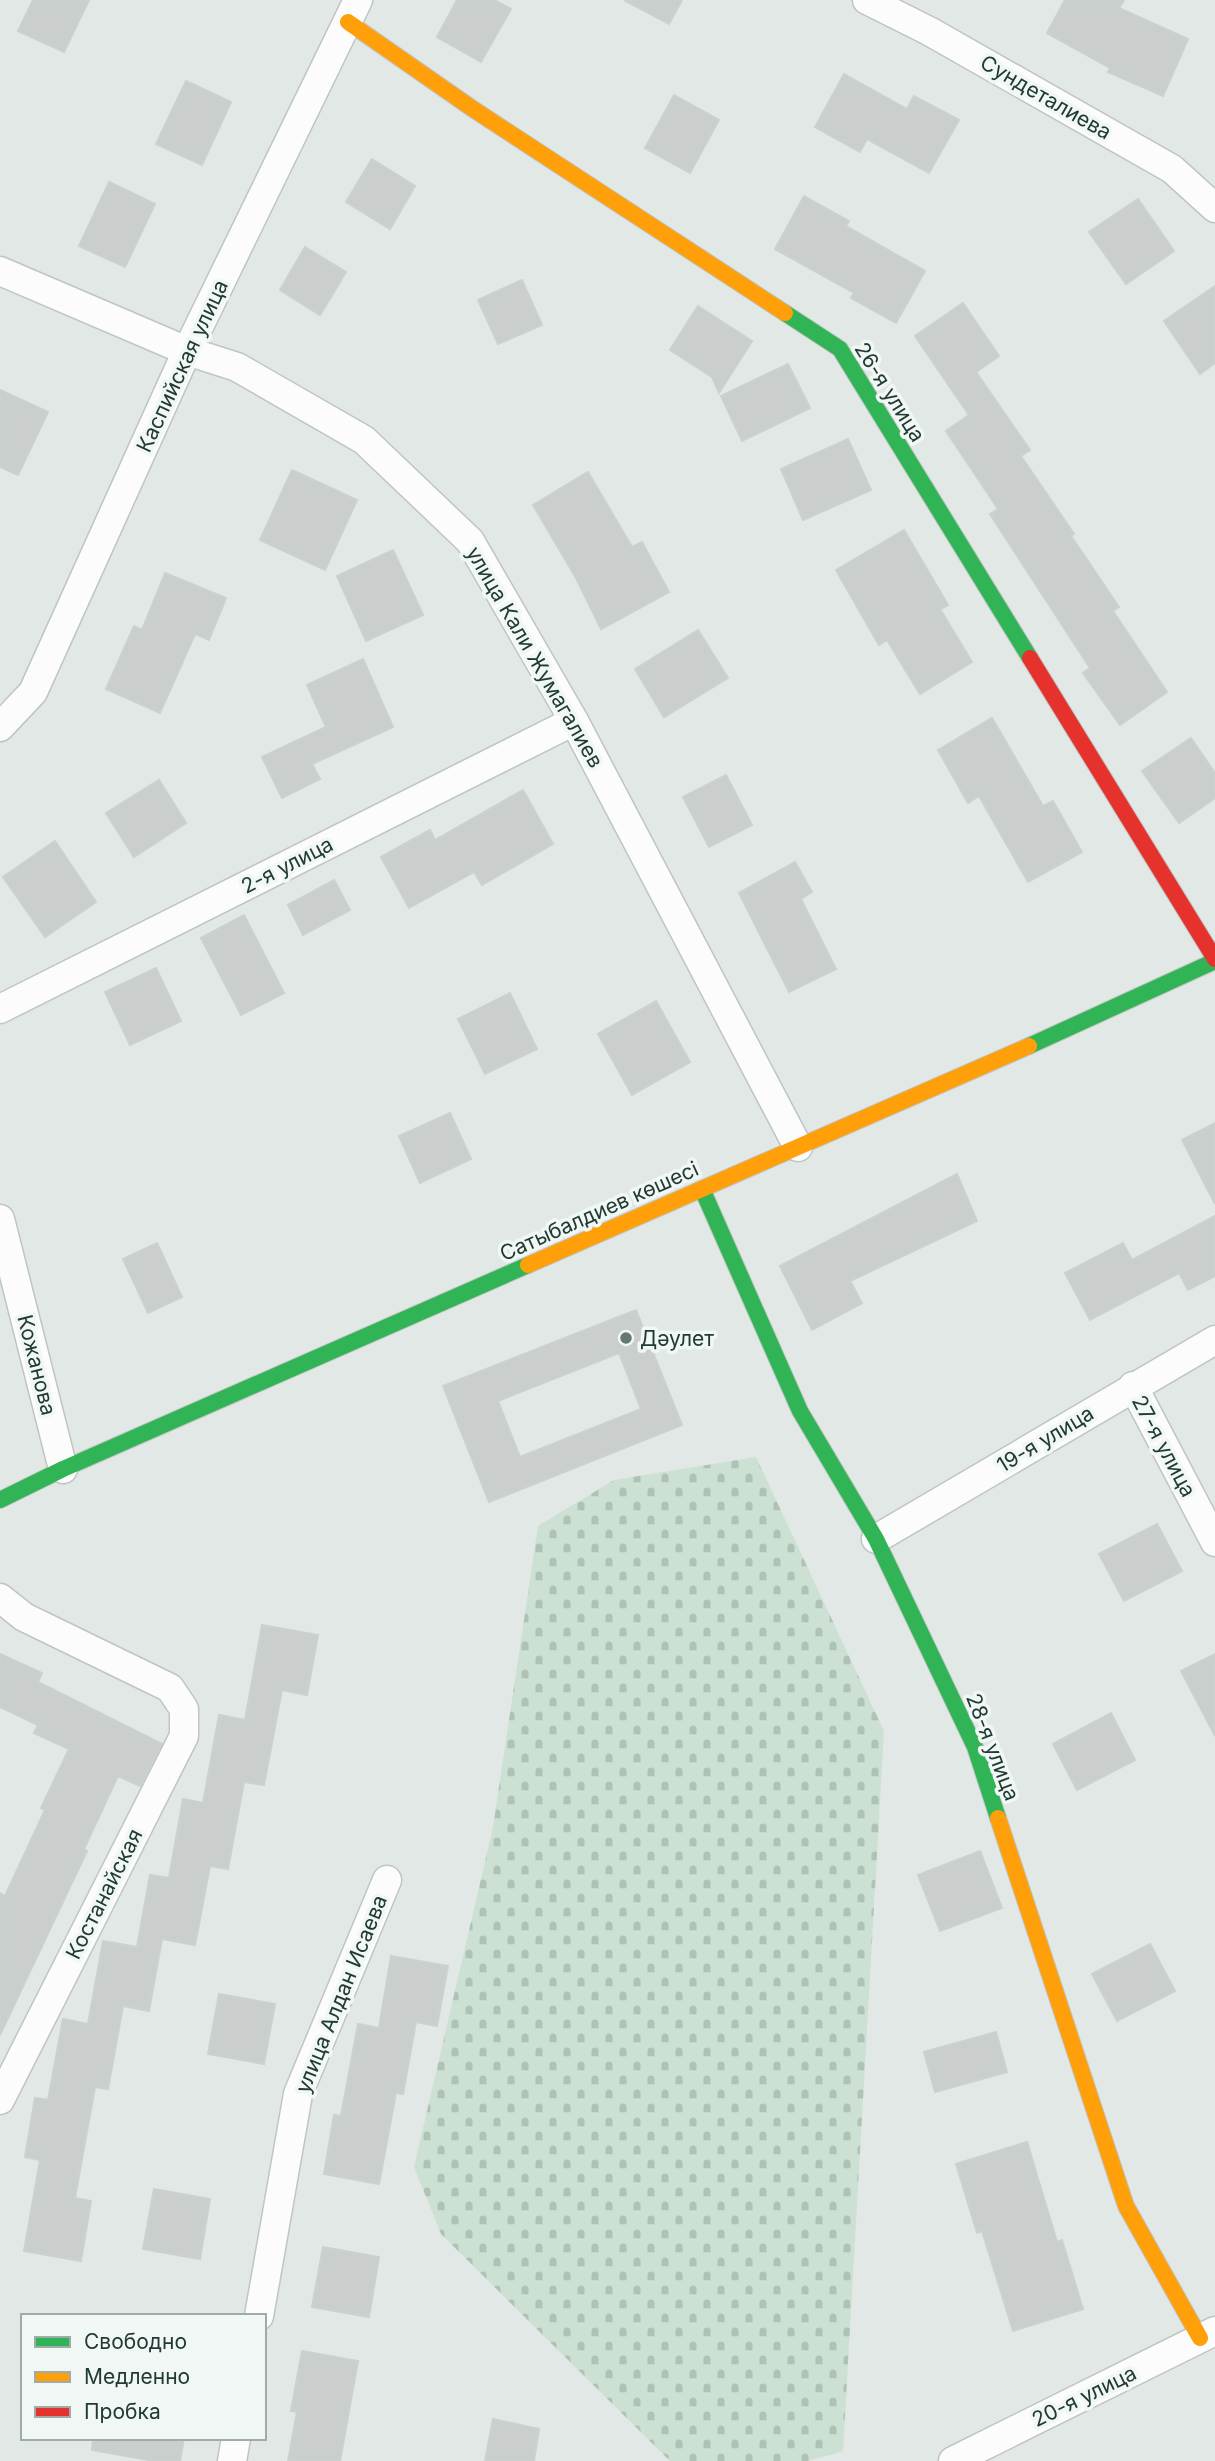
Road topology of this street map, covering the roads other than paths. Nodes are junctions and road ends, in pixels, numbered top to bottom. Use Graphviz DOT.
graph roads {
  1 [pos="867,0"];
  2 [pos="353,11"];
  3 [pos="1215,208"];
  4 [pos="0,271"];
  5 [pos="187,351"];
  6 [pos="574,721"];
  7 [pos="0,727"];
  8 [pos="1215,960"];
  9 [pos="0,1009"];
  10 [pos="798,1147"];
  11 [pos="702,1189"];
  12 [pos="1,1224"];
  13 [pos="1215,1340"];
  14 [pos="1133,1386"];
  15 [pos="63,1469"];
  16 [pos="0,1500"];
  17 [pos="876,1539"];
  18 [pos="1215,1542"];
  19 [pos="0,1598"];
  20 [pos="387,1880"];
  21 [pos="0,2100"];
  22 [pos="258,2314"];
  23 [pos="1208,2334"];
  24 [pos="236,2440"];
  25 [pos="232,2461"];
  26 [pos="953,2461"];
  1 -- 3 [label="street, Сундеталиева"];
  2 -- 5 [label="street, Каспийская улица"];
  2 -- 8 [label="street, 26-я улица"];
  4 -- 5 [label="street, улица Кали Жумагалиев"];
  5 -- 6 [label="street, улица Кали Жумагалиев"];
  5 -- 7 [label="street, Каспийская улица"];
  6 -- 9 [label="street, 2-я улица"];
  6 -- 10 [label="street, улица Кали Жумагалиев"];
  8 -- 10 [label="street, Сатыбалдиев көшесі"];
  10 -- 11 [label="street, Сатыбалдиев көшесі"];
  11 -- 15 [label="street, Сатыбалдиев көшесі"];
  11 -- 17 [label="street, 28-я улица"];
  12 -- 15 [label="street, Кожанова"];
  13 -- 14 [label="street, 19-я улица"];
  14 -- 17 [label="street, 19-я улица"];
  14 -- 18 [label="street, 27-я улица"];
  15 -- 16 [label="street, Сатыбалдиев көшесі"];
  17 -- 23 [label="street, 28-я улица"];
  19 -- 21 [label="street, Костанайская"];
  20 -- 22 [label="street, улица Алдан Исаева"];
  23 -- 26 [label="street, 20-я улица"];
  24 -- 25 [label="street"];
}
